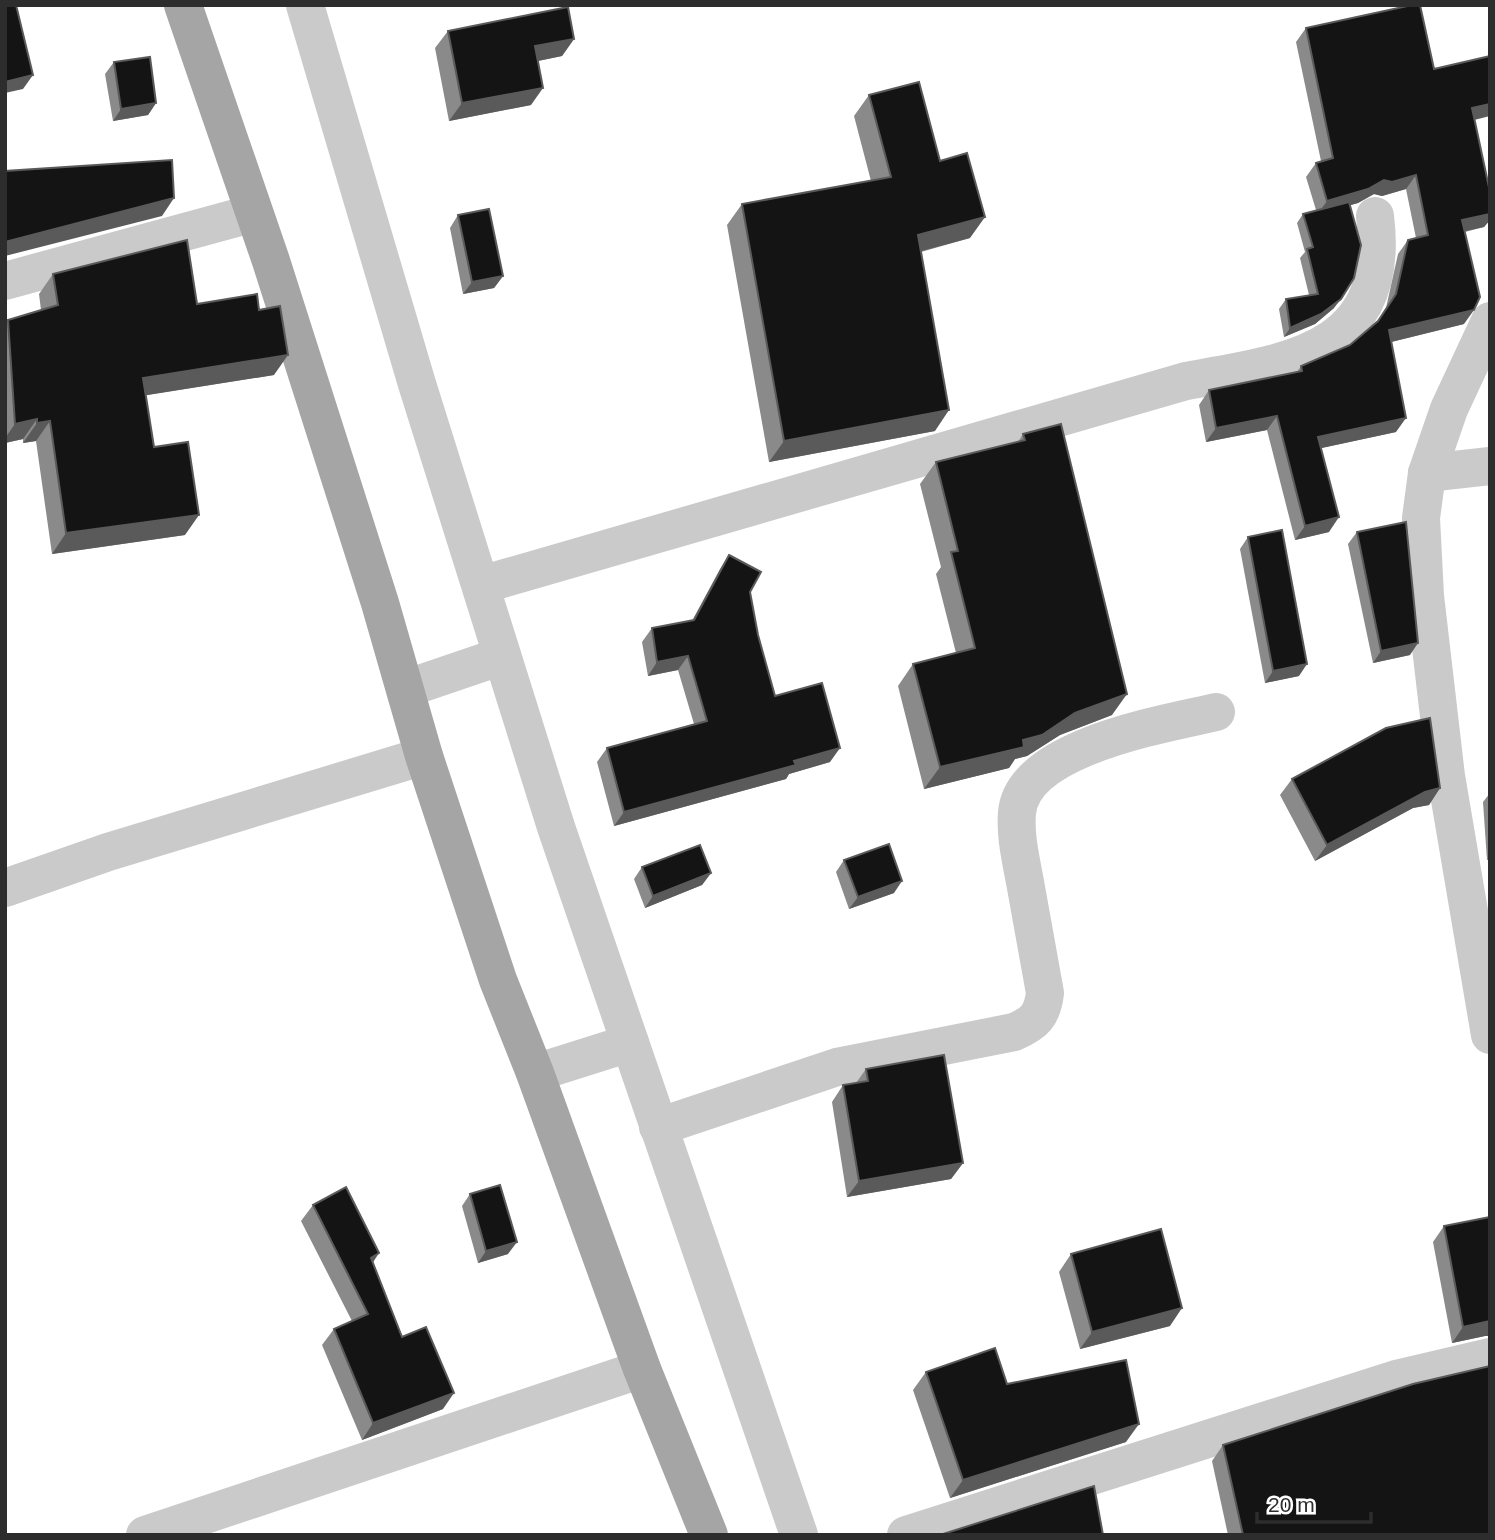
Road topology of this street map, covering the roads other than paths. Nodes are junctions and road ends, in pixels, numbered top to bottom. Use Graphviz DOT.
graph roads {
  1 [pos="183,5"];
  2 [pos="305,5"];
  3 [pos="254,213"];
  4 [pos="1375,216"];
  5 [pos="5,281"];
  6 [pos="1490,321"];
  7 [pos="1490,466"];
  8 [pos="1427,474"];
  9 [pos="481,585"];
  10 [pos="502,656"];
  11 [pos="405,689"];
  12 [pos="1216,712"];
  13 [pos="424,756"];
  14 [pos="5,888"];
  15 [pos="1490,1035"];
  16 [pos="630,1043"];
  17 [pos="536,1073"];
  18 [pos="658,1127"];
  19 [pos="1490,1357"];
  20 [pos="642,1369"];
  21 [pos="145,1535"];
  22 [pos="709,1535"];
  23 [pos="799,1535"];
  24 [pos="906,1535"];
  1 -- 3 [label="main road"];
  2 -- 9 [label="street"];
  3 -- 5 [label="street"];
  3 -- 11 [label="main road"];
  4 -- 9 [label="street"];
  6 -- 8 [label="street"];
  7 -- 8 [label="street"];
  8 -- 15 [label="street"];
  9 -- 10 [label="street"];
  10 -- 11 [label="street"];
  10 -- 16 [label="street"];
  11 -- 13 [label="main road"];
  12 -- 18 [label="street"];
  13 -- 14 [label="street"];
  13 -- 17 [label="main road"];
  16 -- 17 [label="street"];
  16 -- 18 [label="street"];
  17 -- 20 [label="main road"];
  18 -- 23 [label="street"];
  19 -- 24 [label="street"];
  20 -- 21 [label="street"];
  20 -- 22 [label="main road"];
}
